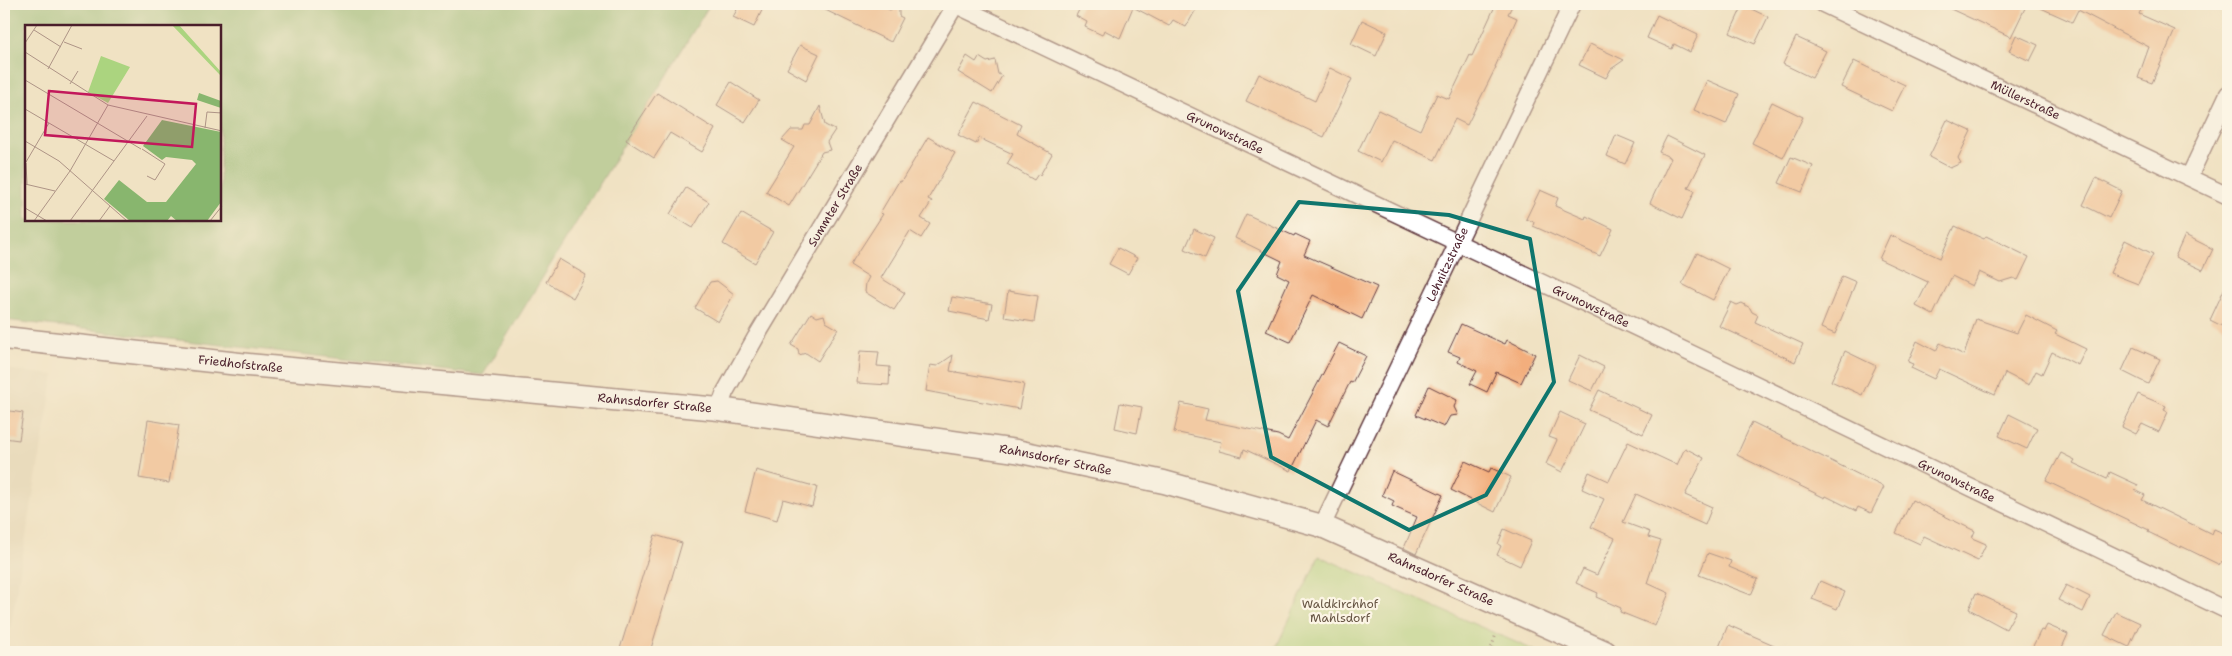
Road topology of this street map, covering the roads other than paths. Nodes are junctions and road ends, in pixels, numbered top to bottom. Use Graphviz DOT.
graph roads {
  1 [pos="955,4"];
  2 [pos="1572,4"];
  3 [pos="1823,4"];
  4 [pos="2228,94"];
  5 [pos="2189,177"];
  6 [pos="2228,196"];
  7 [pos="1457,243"];
  8 [pos="4,338"];
  9 [pos="476,386"];
  10 [pos="719,409"];
  11 [pos="1322,526"];
  12 [pos="2228,611"];
  13 [pos="1605,652"];
  1 -- 7 [label="street, Grunowstraße"];
  1 -- 10 [label="street, Summter Straße"];
  2 -- 7 [label="street, Lehnitzstraße"];
  3 -- 5 [label="street, Müllerstraße"];
  4 -- 5 [label="street"];
  5 -- 6 [label="street, Müllerstraße"];
  7 -- 11 [label="street, Lehnitzstraße"];
  7 -- 12 [label="street, Grunowstraße"];
  8 -- 9 [label="street, Friedhofstraße"];
  9 -- 10 [label="street, Rahnsdorfer Straße"];
  10 -- 11 [label="street, Rahnsdorfer Straße"];
  11 -- 13 [label="street, Rahnsdorfer Straße"];
}
